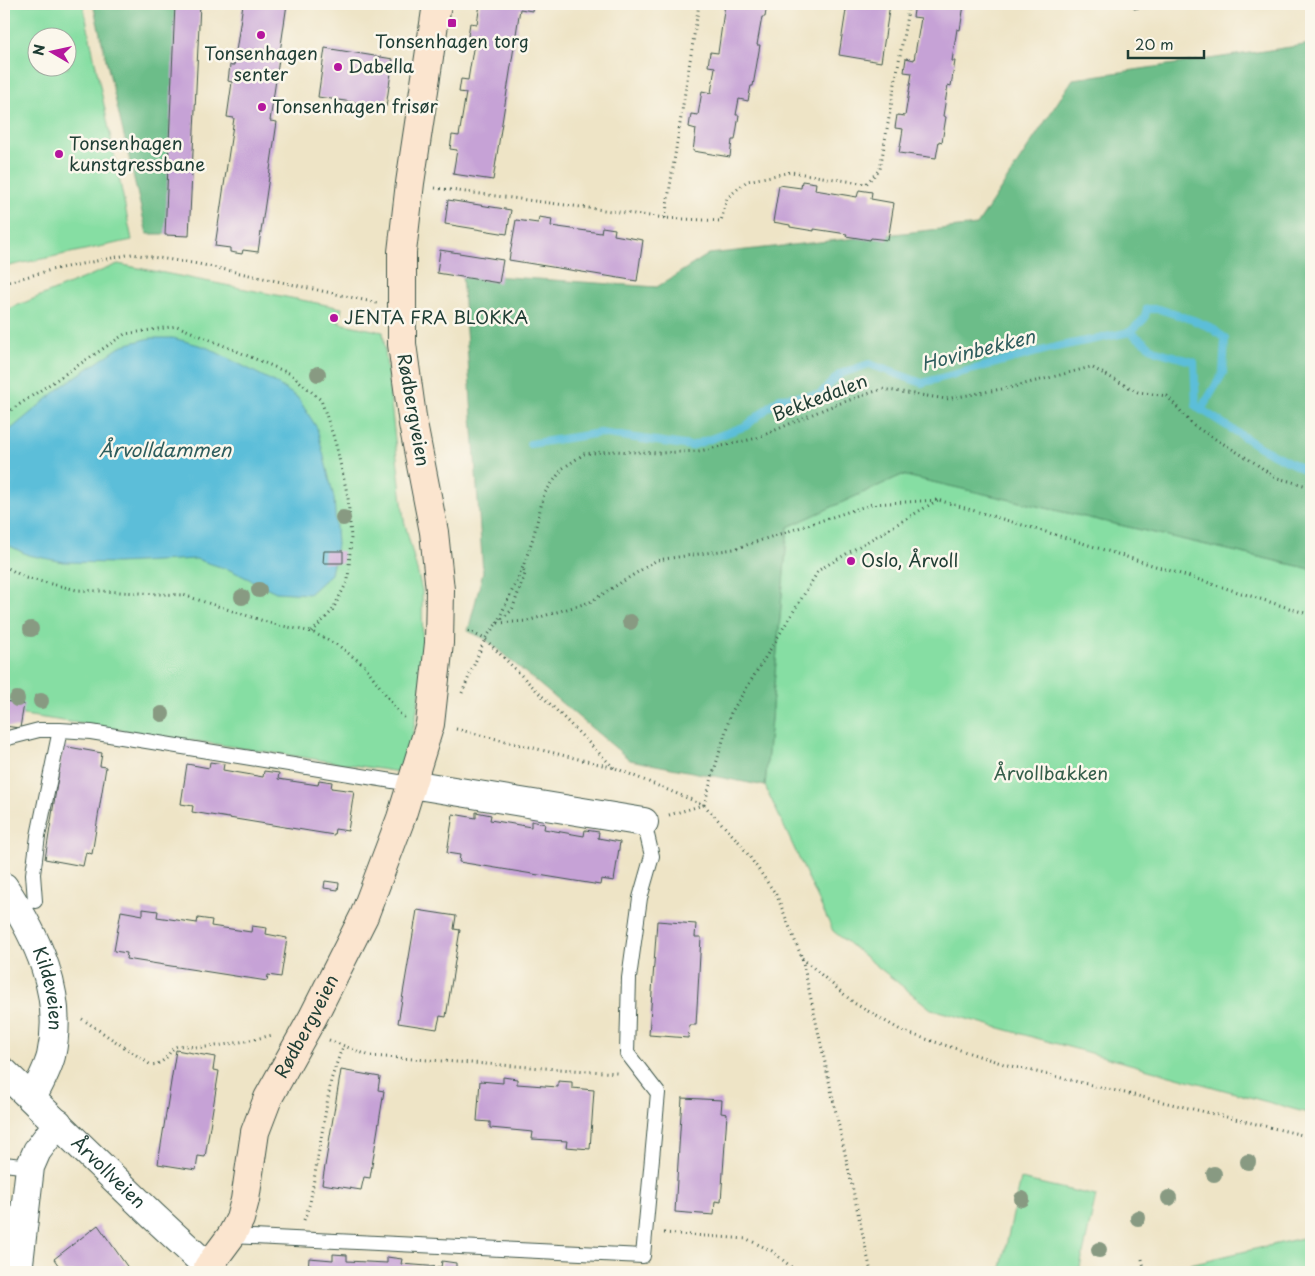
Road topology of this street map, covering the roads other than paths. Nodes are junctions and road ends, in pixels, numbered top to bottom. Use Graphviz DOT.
graph roads {
  1 [pos="437,4"];
  2 [pos="60,730"];
  3 [pos="4,739"];
  4 [pos="411,784"];
  5 [pos="644,822"];
  6 [pos="4,887"];
  7 [pos="35,901"];
  8 [pos="4,1072"];
  9 [pos="32,1098"];
  10 [pos="58,1123"];
  11 [pos="17,1166"];
  12 [pos="231,1236"];
  13 [pos="210,1270"];
  14 [pos="18,1272"];
  1 -- 4 [label="street, Rødbergveien"];
  2 -- 3 [label="lane"];
  2 -- 4 [label="lane"];
  2 -- 7 [label="lane"];
  4 -- 5 [label="street"];
  4 -- 12 [label="street, Rødbergveien"];
  5 -- 12 [label="lane"];
  6 -- 9 [label="street, Kildeveien"];
  8 -- 9 [label="street, Årvollveien"];
  9 -- 10 [label="street, Årvollveien"];
  10 -- 11 [label="street"];
  10 -- 13 [label="street, Årvollveien"];
  11 -- 14 [label="street"];
  12 -- 13 [label="street, Rødbergveien"];
}
